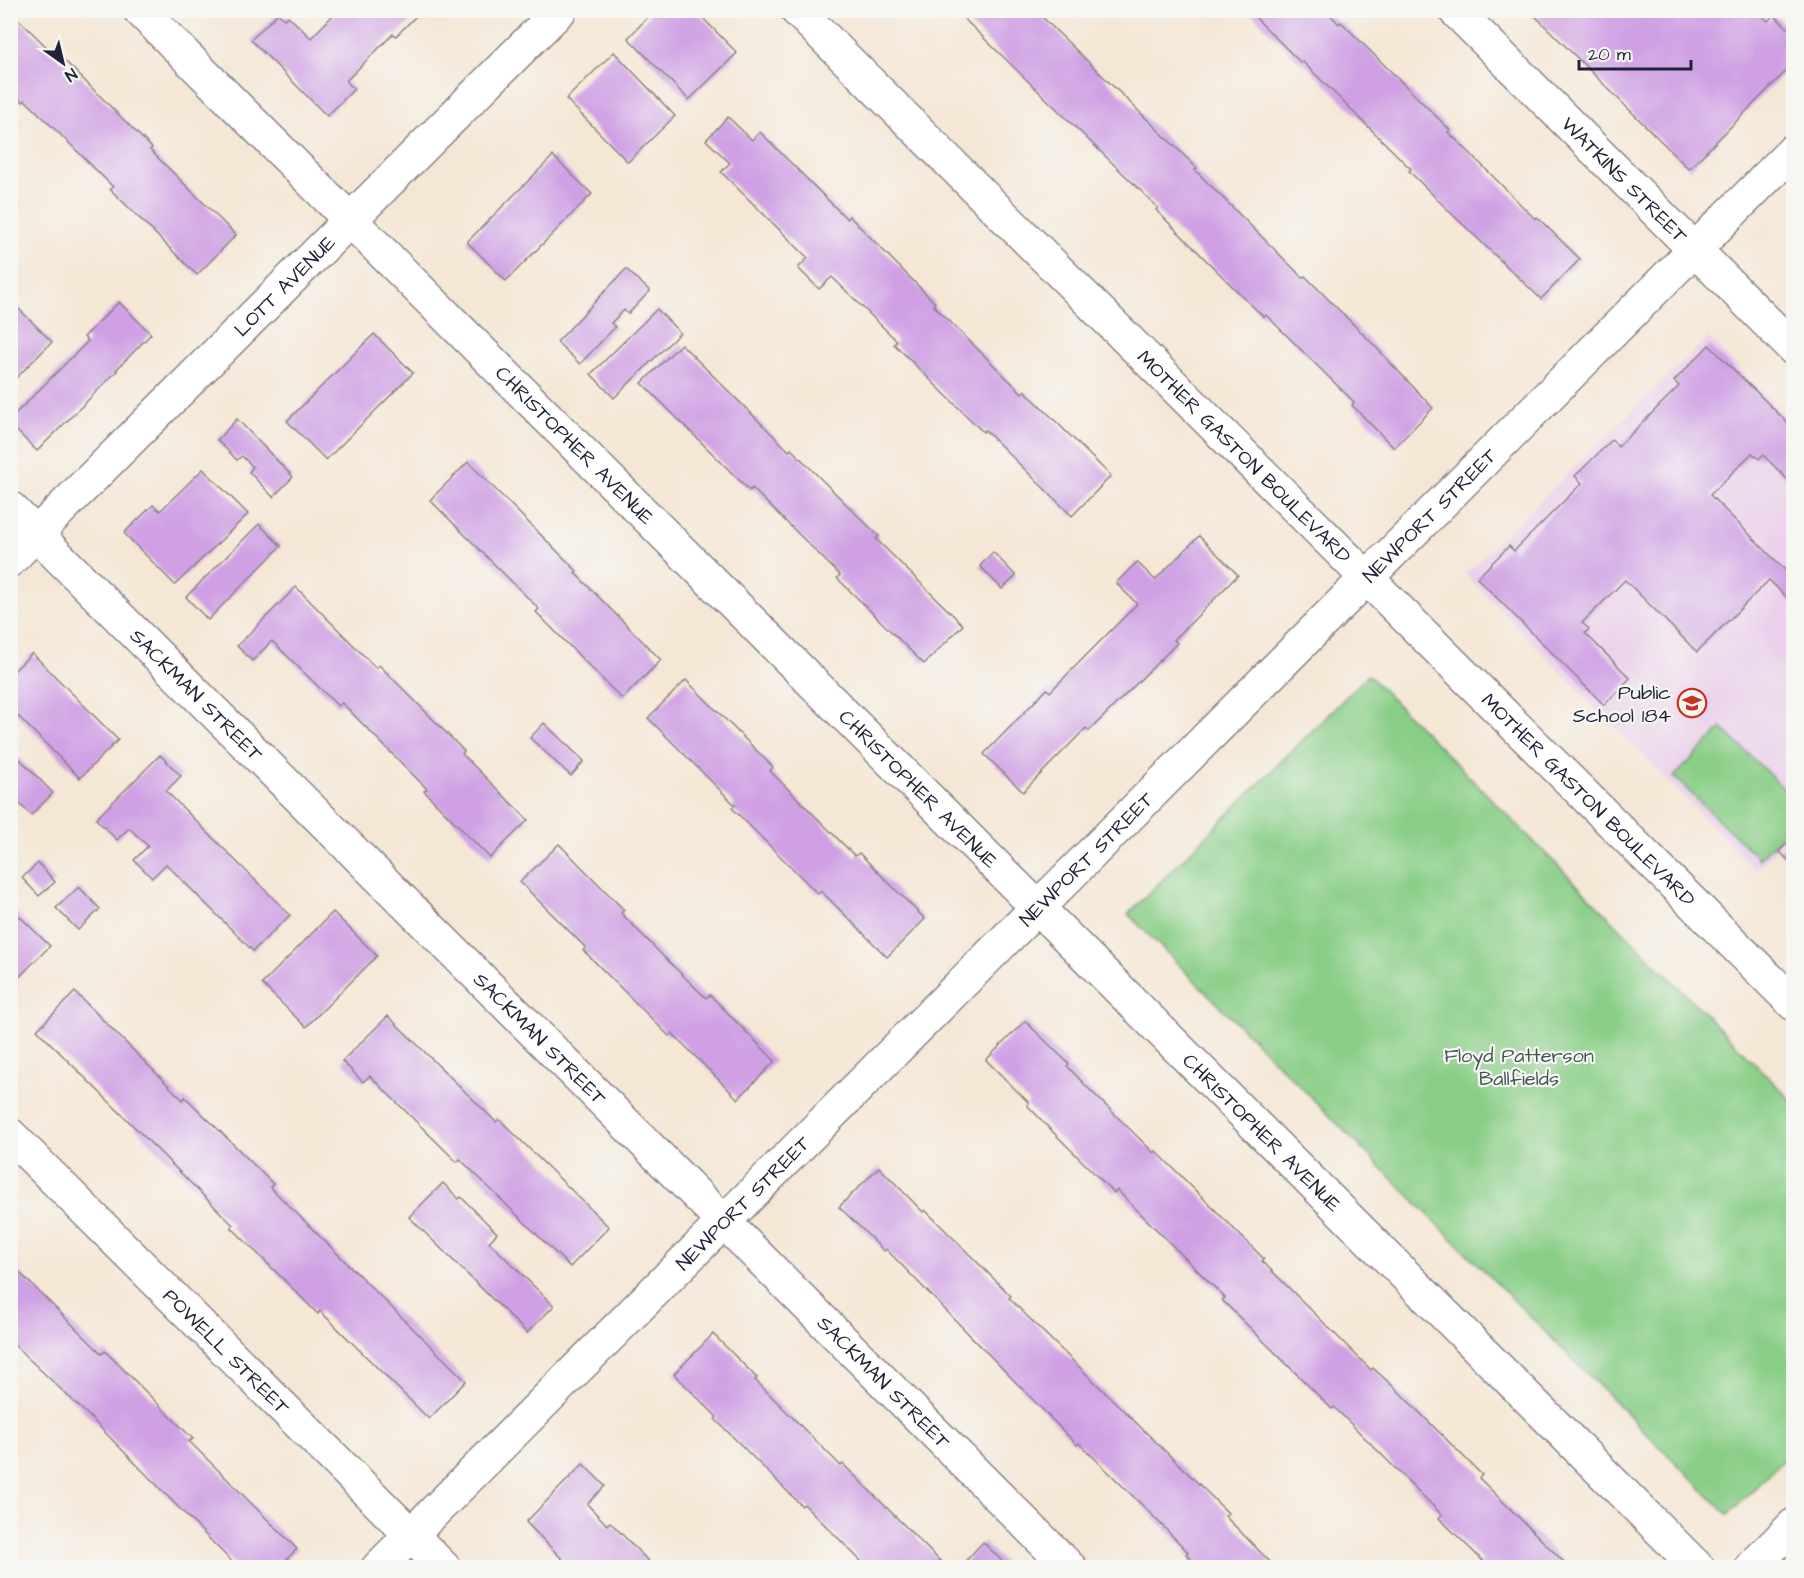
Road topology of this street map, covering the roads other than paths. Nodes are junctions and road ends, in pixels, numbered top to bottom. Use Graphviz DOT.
graph roads {
  1 [pos="140,10"];
  2 [pos="560,10"];
  3 [pos="797,10"];
  4 [pos="1455,10"];
  5 [pos="1794,150"];
  6 [pos="350,220"];
  7 [pos="1694,250"];
  8 [pos="1794,350"];
  9 [pos="10,508"];
  10 [pos="37,534"];
  11 [pos="10,560"];
  12 [pos="1366,578"];
  13 [pos="1038,907"];
  14 [pos="1794,1004"];
  15 [pos="10,1134"];
  16 [pos="724,1222"];
  17 [pos="1794,1525"];
  18 [pos="411,1534"];
  19 [pos="378,1568"];
  20 [pos="444,1568"];
  21 [pos="1070,1568"];
  22 [pos="1698,1568"];
  23 [pos="1751,1568"];
  1 -- 6 [label="street, CHRISTOPHER AVENUE"];
  2 -- 6 [label="street, LOTT AVENUE"];
  3 -- 12 [label="street, MOTHER GASTON BOULEVARD"];
  4 -- 7 [label="street, WATKINS STREET"];
  5 -- 7 [label="street, NEWPORT STREET"];
  6 -- 10 [label="street, LOTT AVENUE"];
  6 -- 13 [label="street, CHRISTOPHER AVENUE"];
  7 -- 8 [label="street, WATKINS STREET"];
  7 -- 12 [label="street, NEWPORT STREET"];
  9 -- 10 [label="street, SACKMAN STREET"];
  10 -- 11 [label="street, LOTT AVENUE"];
  10 -- 16 [label="street, SACKMAN STREET"];
  12 -- 13 [label="street, NEWPORT STREET"];
  12 -- 14 [label="street, MOTHER GASTON BOULEVARD"];
  13 -- 16 [label="street, NEWPORT STREET"];
  13 -- 22 [label="street, CHRISTOPHER AVENUE"];
  15 -- 18 [label="street, POWELL STREET"];
  16 -- 18 [label="street, NEWPORT STREET"];
  16 -- 21 [label="street, SACKMAN STREET"];
  17 -- 23 [label="street"];
  18 -- 19 [label="street, NEWPORT STREET"];
  18 -- 20 [label="street, POWELL STREET"];
}
